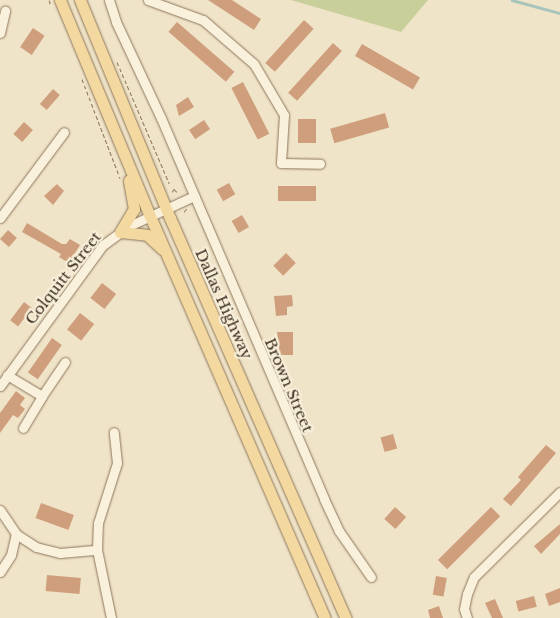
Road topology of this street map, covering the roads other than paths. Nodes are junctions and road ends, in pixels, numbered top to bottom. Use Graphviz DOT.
graph roads {
  1 [pos="80,0"];
  2 [pos="109,0"];
  3 [pos="148,0"];
  4 [pos="56,4"];
  5 [pos="5,11"];
  6 [pos="0,33"];
  7 [pos="64,132"];
  8 [pos="122,149"];
  9 [pos="320,164"];
  10 [pos="194,196"];
  11 [pos="166,209"];
  12 [pos="150,216"];
  13 [pos="0,218"];
  14 [pos="120,232"];
  15 [pos="168,256"];
  16 [pos="65,362"];
  17 [pos="7,376"];
  18 [pos="0,386"];
  19 [pos="42,396"];
  20 [pos="23,428"];
  21 [pos="114,432"];
  22 [pos="560,492"];
  23 [pos="0,510"];
  24 [pos="16,534"];
  25 [pos="97,550"];
  26 [pos="0,572"];
  27 [pos="371,577"];
  28 [pos="111,618"];
  29 [pos="325,618"];
  30 [pos="346,618"];
  31 [pos="467,618"];
  1 -- 11 [label="main road, Dallas Highway"];
  2 -- 10 [label="street, Brown Street"];
  3 -- 9 [label="street"];
  4 -- 8 [label="main road"];
  5 -- 6 [label="street"];
  7 -- 13 [label="street"];
  8 -- 12 [label="main road"];
  8 -- 14 [label="main road"];
  10 -- 11 [label="street"];
  10 -- 27 [label="street, Brown Street"];
  11 -- 12 [label="street, Colquitt Street"];
  11 -- 30 [label="main road, Dallas Highway"];
  12 -- 14 [label="street, Colquitt Street"];
  12 -- 15 [label="main road"];
  14 -- 15 [label="main road"];
  14 -- 17 [label="street, Colquitt Street"];
  15 -- 29 [label="main road"];
  16 -- 19 [label="street"];
  17 -- 18 [label="street, Colquitt Street"];
  17 -- 19 [label="street"];
  19 -- 20 [label="street"];
  21 -- 25 [label="street"];
  22 -- 31 [label="street"];
  23 -- 24 [label="street"];
  24 -- 25 [label="street"];
  24 -- 26 [label="street"];
  25 -- 28 [label="street"];
}
